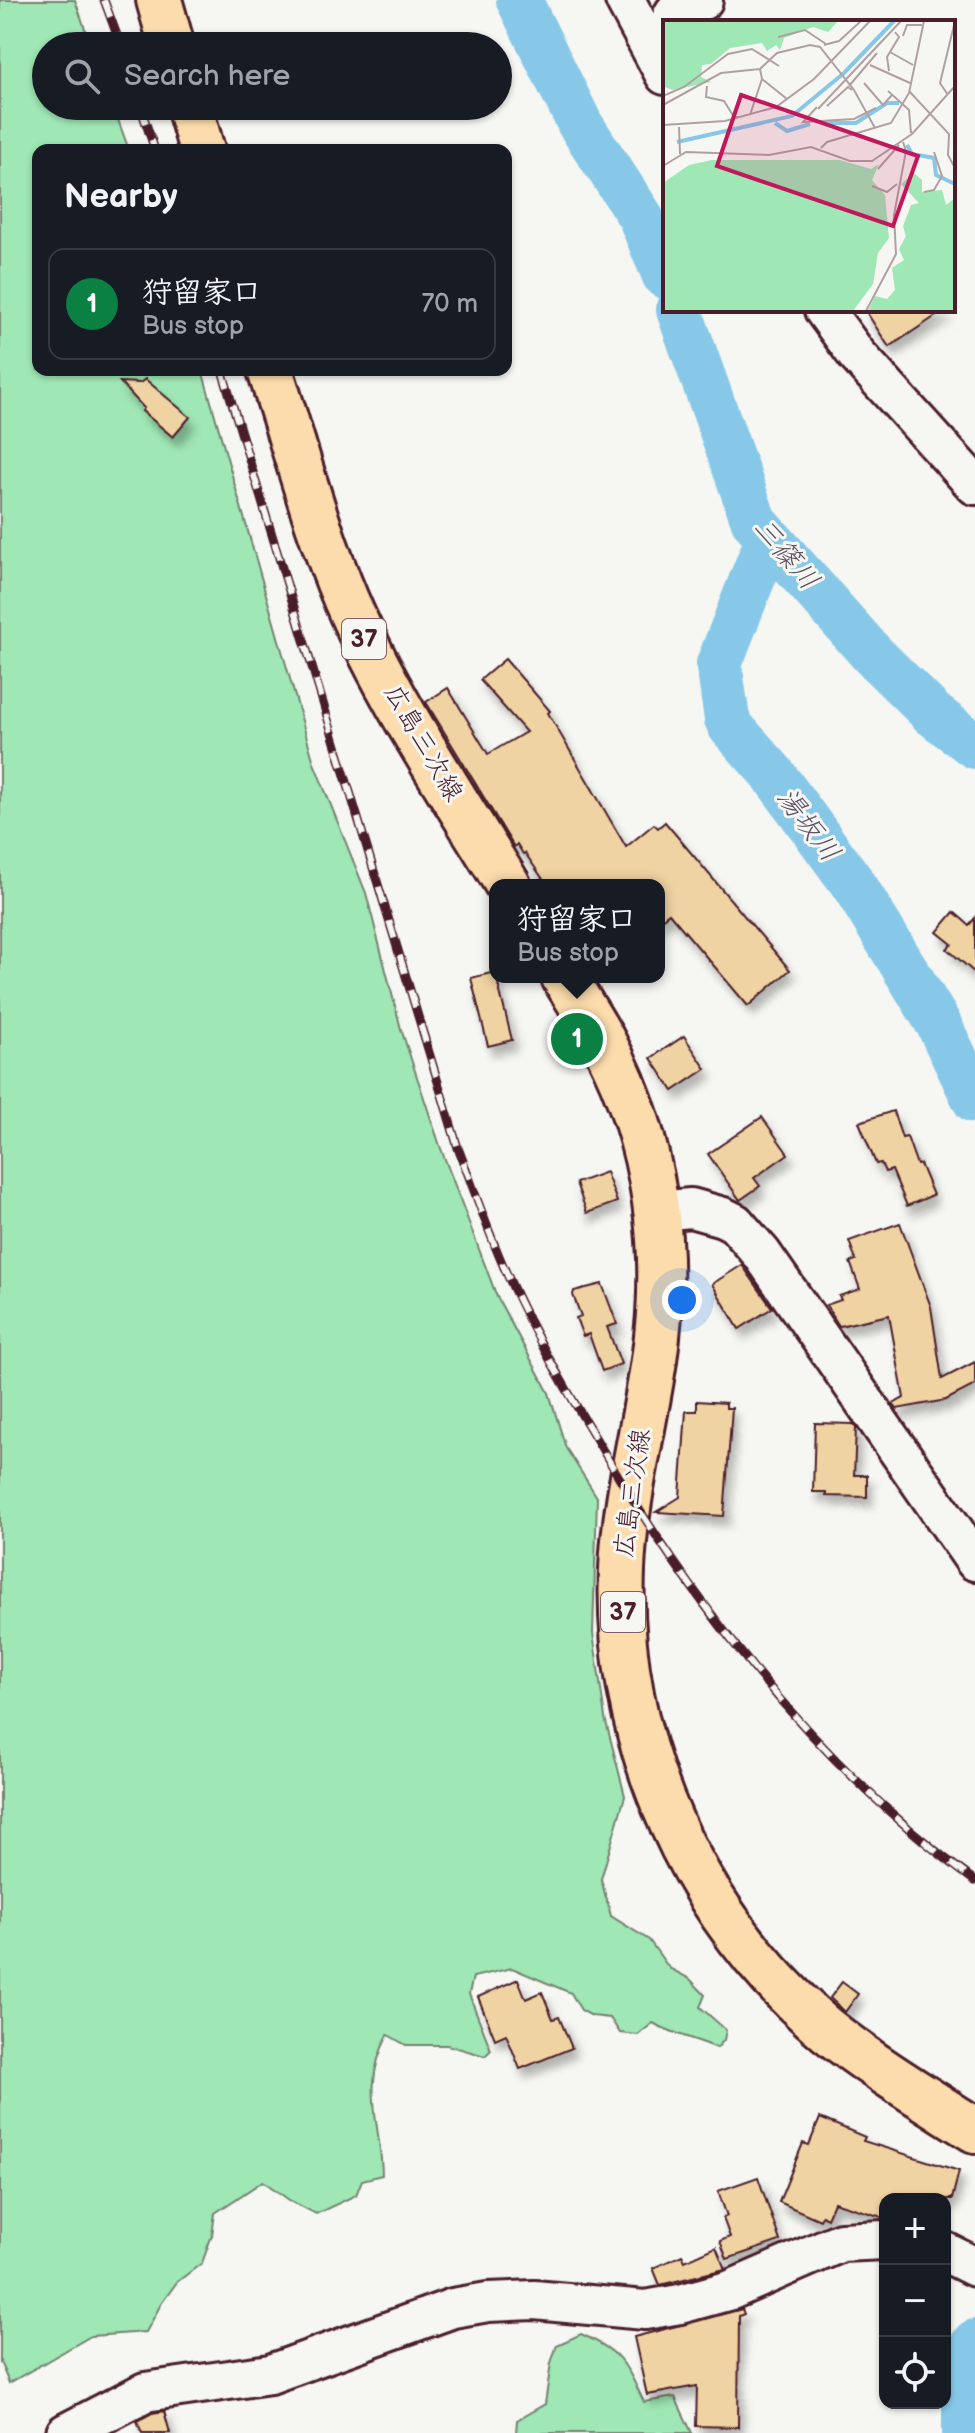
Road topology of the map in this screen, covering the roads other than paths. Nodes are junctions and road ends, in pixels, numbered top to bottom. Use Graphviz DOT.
graph roads {
  1 [pos="159,0"];
  2 [pos="625,0"];
  3 [pos="703,0"];
  4 [pos="671,20"];
  5 [pos="168,32"];
  6 [pos="663,71"];
  7 [pos="193,120"];
  8 [pos="200,144"];
  9 [pos="825,312"];
  10 [pos="272,376"];
  11 [pos="975,485"];
  12 [pos="504,879"];
  13 [pos="568,983"];
  14 [pos="657,1211"];
  15 [pos="975,1561"];
  16 [pos="975,2130"];
  17 [pos="879,2240"];
  18 [pos="951,2255"];
  19 [pos="975,2267"];
  20 [pos="66,2433"];
  1 -- 5 [label="main road"];
  2 -- 6 [label="street"];
  3 -- 4 [label="street"];
  7 -- 8 [label="main road"];
  9 -- 11 [label="street"];
  10 -- 12 [label="main road, 広島三次線 / 37"];
  13 -- 14 [label="main road, 広島三次線 / 37"];
  14 -- 15 [label="street"];
  14 -- 16 [label="main road, 広島三次線 / 37"];
  17 -- 20 [label="street"];
  18 -- 19 [label="street"];
}
